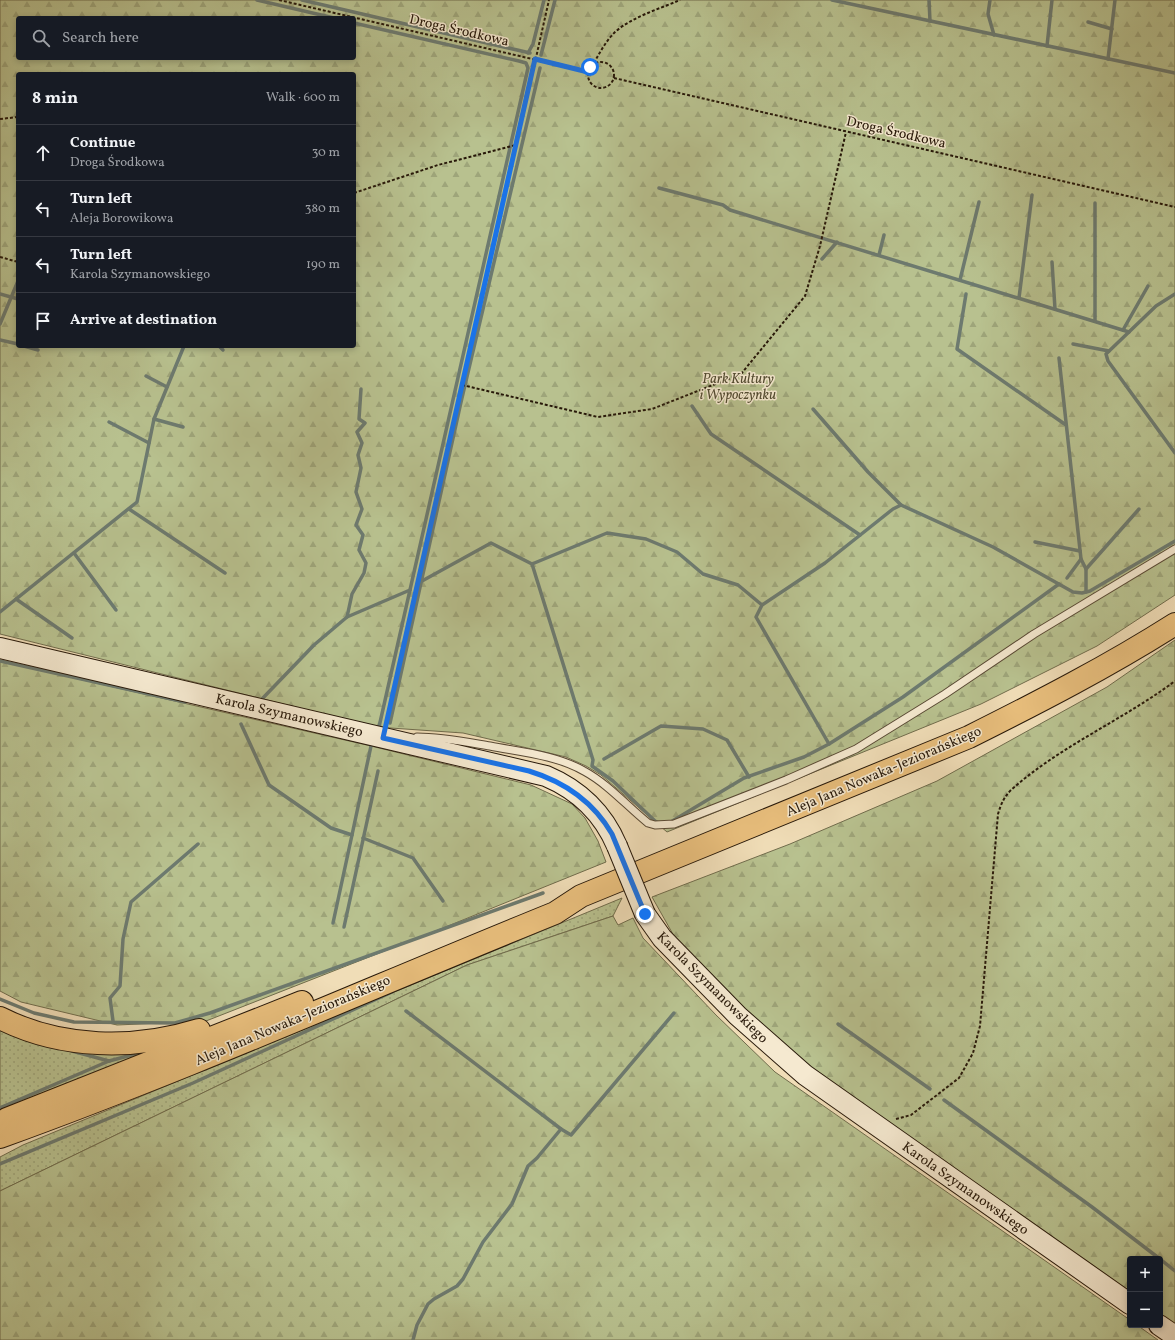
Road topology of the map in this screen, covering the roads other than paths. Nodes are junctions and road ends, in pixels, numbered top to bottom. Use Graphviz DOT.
graph roads {
  1 [pos="1175,549"];
  2 [pos="1175,624"];
  3 [pos="0,648"];
  4 [pos="383,738"];
  5 [pos="581,896"];
  6 [pos="299,1003"];
  7 [pos="0,1018"];
  8 [pos="98,1102"];
  9 [pos="0,1122"];
  10 [pos="0,1137"];
  11 [pos="0,1149"];
  12 [pos="1127,1302"];
  13 [pos="1163,1328"];
  14 [pos="1175,1336"];
  1 -- 4 [label="lane"];
  2 -- 5 [label="main road, Aleja Jana Nowaka-Jeziorańskiego"];
  3 -- 4 [label="street, Karola Szymanowskiego"];
  4 -- 12 [label="street, Karola Szymanowskiego, bridge"];
  5 -- 6 [label="main road, Aleja Jana Nowaka-Jeziorańskiego"];
  5 -- 8 [label="main road, Aleja Jana Nowaka-Jeziorańskiego"];
  6 -- 7 [label="main road"];
  6 -- 9 [label="main road, Aleja Jana Nowaka-Jeziorańskiego"];
  8 -- 10 [label="main road, Aleja Jana Nowaka-Jeziorańskiego"];
  8 -- 11 [label="main road"];
  13 -- 14 [label="street"];
}
